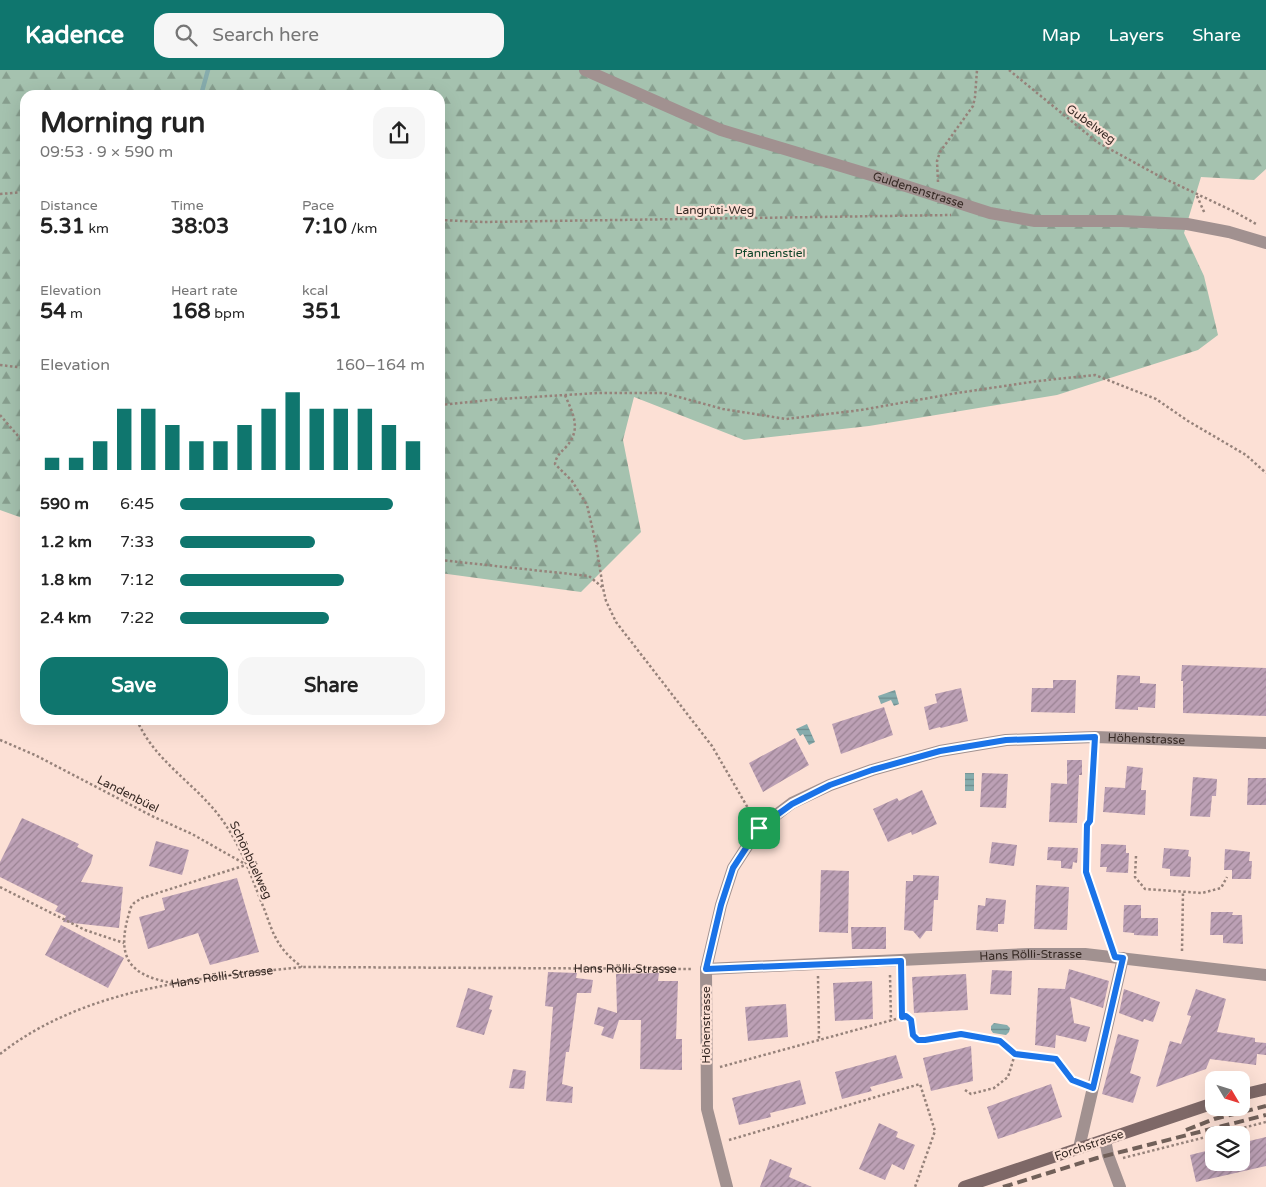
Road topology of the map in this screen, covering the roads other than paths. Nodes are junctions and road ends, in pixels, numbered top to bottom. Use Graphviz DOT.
graph roads {
  1 [pos="585,70"];
  2 [pos="1266,243"];
  3 [pos="1266,743"];
  4 [pos="1119,957"];
  5 [pos="706,969"];
  6 [pos="1266,976"];
  7 [pos="1266,1089"];
  8 [pos="1250,1093"];
  9 [pos="1205,1106"];
  10 [pos="1105,1140"];
  11 [pos="1080,1148"];
  12 [pos="727,1187"];
  13 [pos="964,1187"];
  14 [pos="1120,1187"];
  1 -- 2 [label="street, Guldenenstrasse"];
  3 -- 5 [label="street, Höhenstrasse"];
  4 -- 5 [label="street, Hans Rölli-Strasse"];
  4 -- 6 [label="street, Hans Rölli-Strasse"];
  4 -- 11 [label="street"];
  5 -- 12 [label="street, Höhenstrasse"];
  7 -- 8 [label="main road"];
  9 -- 10 [label="main road, Forchstrasse"];
  10 -- 11 [label="main road, Forchstrasse"];
  10 -- 14 [label="street"];
  11 -- 13 [label="main road, Forchstrasse"];
}
